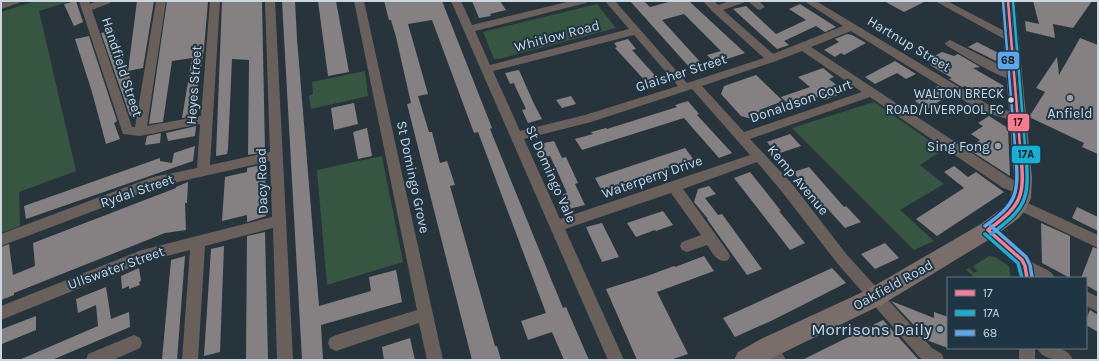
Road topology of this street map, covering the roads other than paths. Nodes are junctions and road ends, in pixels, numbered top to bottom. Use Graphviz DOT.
graph roads {
  1 [pos="16,1"];
  2 [pos="107,1"];
  3 [pos="161,1"];
  4 [pos="215,1"];
  5 [pos="270,1"];
  6 [pos="359,1"];
  7 [pos="456,1"];
  8 [pos="583,1"];
  9 [pos="610,1"];
  10 [pos="708,1"];
  11 [pos="740,1"];
  12 [pos="809,1"];
  13 [pos="940,1"];
  14 [pos="1008,1"];
  15 [pos="85,4"];
  16 [pos="1,6"];
  17 [pos="716,9"];
  18 [pos="851,27"];
  19 [pos="468,28"];
  20 [pos="635,31"];
  21 [pos="1010,38"];
  22 [pos="950,43"];
  23 [pos="803,47"];
  24 [pos="772,59"];
  25 [pos="487,69"];
  26 [pos="1014,77"];
  27 [pos="690,86"];
  28 [pos="871,93"];
  29 [pos="1017,118"];
  30 [pos="206,119"];
  31 [pos="140,132"];
  32 [pos="517,136"];
  33 [pos="741,137"];
  34 [pos="277,155"];
  35 [pos="758,157"];
  36 [pos="202,172"];
  37 [pos="674,187"];
  38 [pos="1021,197"];
  39 [pos="280,221"];
  40 [pos="556,226"];
  41 [pos="988,230"];
  42 [pos="710,238"];
  43 [pos="1,240"];
  44 [pos="198,241"];
  45 [pos="1098,242"];
  46 [pos="687,246"];
  47 [pos="723,256"];
  48 [pos="1026,272"];
  49 [pos="1044,277"];
  50 [pos="875,297"];
  51 [pos="1087,299"];
  52 [pos="1098,305"];
  53 [pos="1,313"];
  54 [pos="426,314"];
  55 [pos="134,343"];
  56 [pos="336,343"];
  57 [pos="1027,349"];
  58 [pos="1047,349"];
  59 [pos="773,354"];
  60 [pos="94,360"];
  61 [pos="190,360"];
  62 [pos="285,360"];
  63 [pos="435,360"];
  64 [pos="616,360"];
  65 [pos="746,360"];
  66 [pos="936,360"];
  67 [pos="1027,360"];
  68 [pos="1065,360"];
  1 -- 16 [label="street"];
  2 -- 15 [label="street"];
  3 -- 31 [label="street"];
  4 -- 30 [label="street, Heyes Street"];
  5 -- 34 [label="street, Dacy Road"];
  6 -- 54 [label="street, St Domingo Grove"];
  7 -- 19 [label="street, St Domingo Vale"];
  8 -- 19 [label="street"];
  9 -- 20 [label="street, Kemp Avenue"];
  10 -- 17 [label="street"];
  11 -- 17 [label="street"];
  12 -- 18 [label="street, Hartnup Street"];
  13 -- 21 [label="street"];
  14 -- 21 [label="highway"];
  15 -- 31 [label="street, Handfield Street"];
  17 -- 24 [label="street"];
  18 -- 23 [label="street, Glaisher Street"];
  18 -- 29 [label="street, Hartnup Street"];
  19 -- 25 [label="street, St Domingo Vale"];
  20 -- 25 [label="street, Whitlow Road"];
  20 -- 27 [label="street, Kemp Avenue"];
  21 -- 26 [label="highway"];
  22 -- 26 [label="street"];
  23 -- 24 [label="street, Glaisher Street"];
  23 -- 28 [label="street"];
  24 -- 27 [label="street, Glaisher Street"];
  25 -- 32 [label="street, St Domingo Vale"];
  26 -- 29 [label="highway"];
  27 -- 32 [label="street, Glaisher Street"];
  27 -- 33 [label="street, Kemp Avenue"];
  28 -- 33 [label="street, Donaldson Court"];
  28 -- 38 [label="street"];
  29 -- 38 [label="highway"];
  30 -- 31 [label="street"];
  30 -- 36 [label="street, Heyes Street"];
  32 -- 40 [label="street, St Domingo Vale"];
  33 -- 35 [label="street, Kemp Avenue"];
  34 -- 36 [label="street, Rydal Street"];
  34 -- 39 [label="street, Dacy Road"];
  35 -- 37 [label="street, Waterperry Drive"];
  35 -- 50 [label="street, Kemp Avenue"];
  36 -- 43 [label="street, Rydal Street"];
  37 -- 40 [label="street, Waterperry Drive"];
  37 -- 42 [label="street"];
  38 -- 41 [label="highway, Oakfield Road"];
  38 -- 45 [label="street"];
  39 -- 44 [label="street, Ullswater Street"];
  39 -- 62 [label="street, Dacy Road"];
  40 -- 64 [label="street, St Domingo Vale"];
  41 -- 48 [label="street"];
  41 -- 50 [label="highway, Oakfield Road"];
  42 -- 46 [label="street"];
  42 -- 47 [label="street"];
  44 -- 53 [label="street, Ullswater Street"];
  44 -- 61 [label="street"];
  48 -- 49 [label="street"];
  50 -- 59 [label="highway, Oakfield Road"];
  50 -- 66 [label="street, Kemp Avenue"];
  51 -- 52 [label="street"];
  54 -- 56 [label="street"];
  54 -- 63 [label="street, St Domingo Grove"];
  55 -- 60 [label="street"];
  57 -- 67 [label="street"];
  58 -- 68 [label="street"];
  59 -- 65 [label="highway, Oakfield Road"];
}
